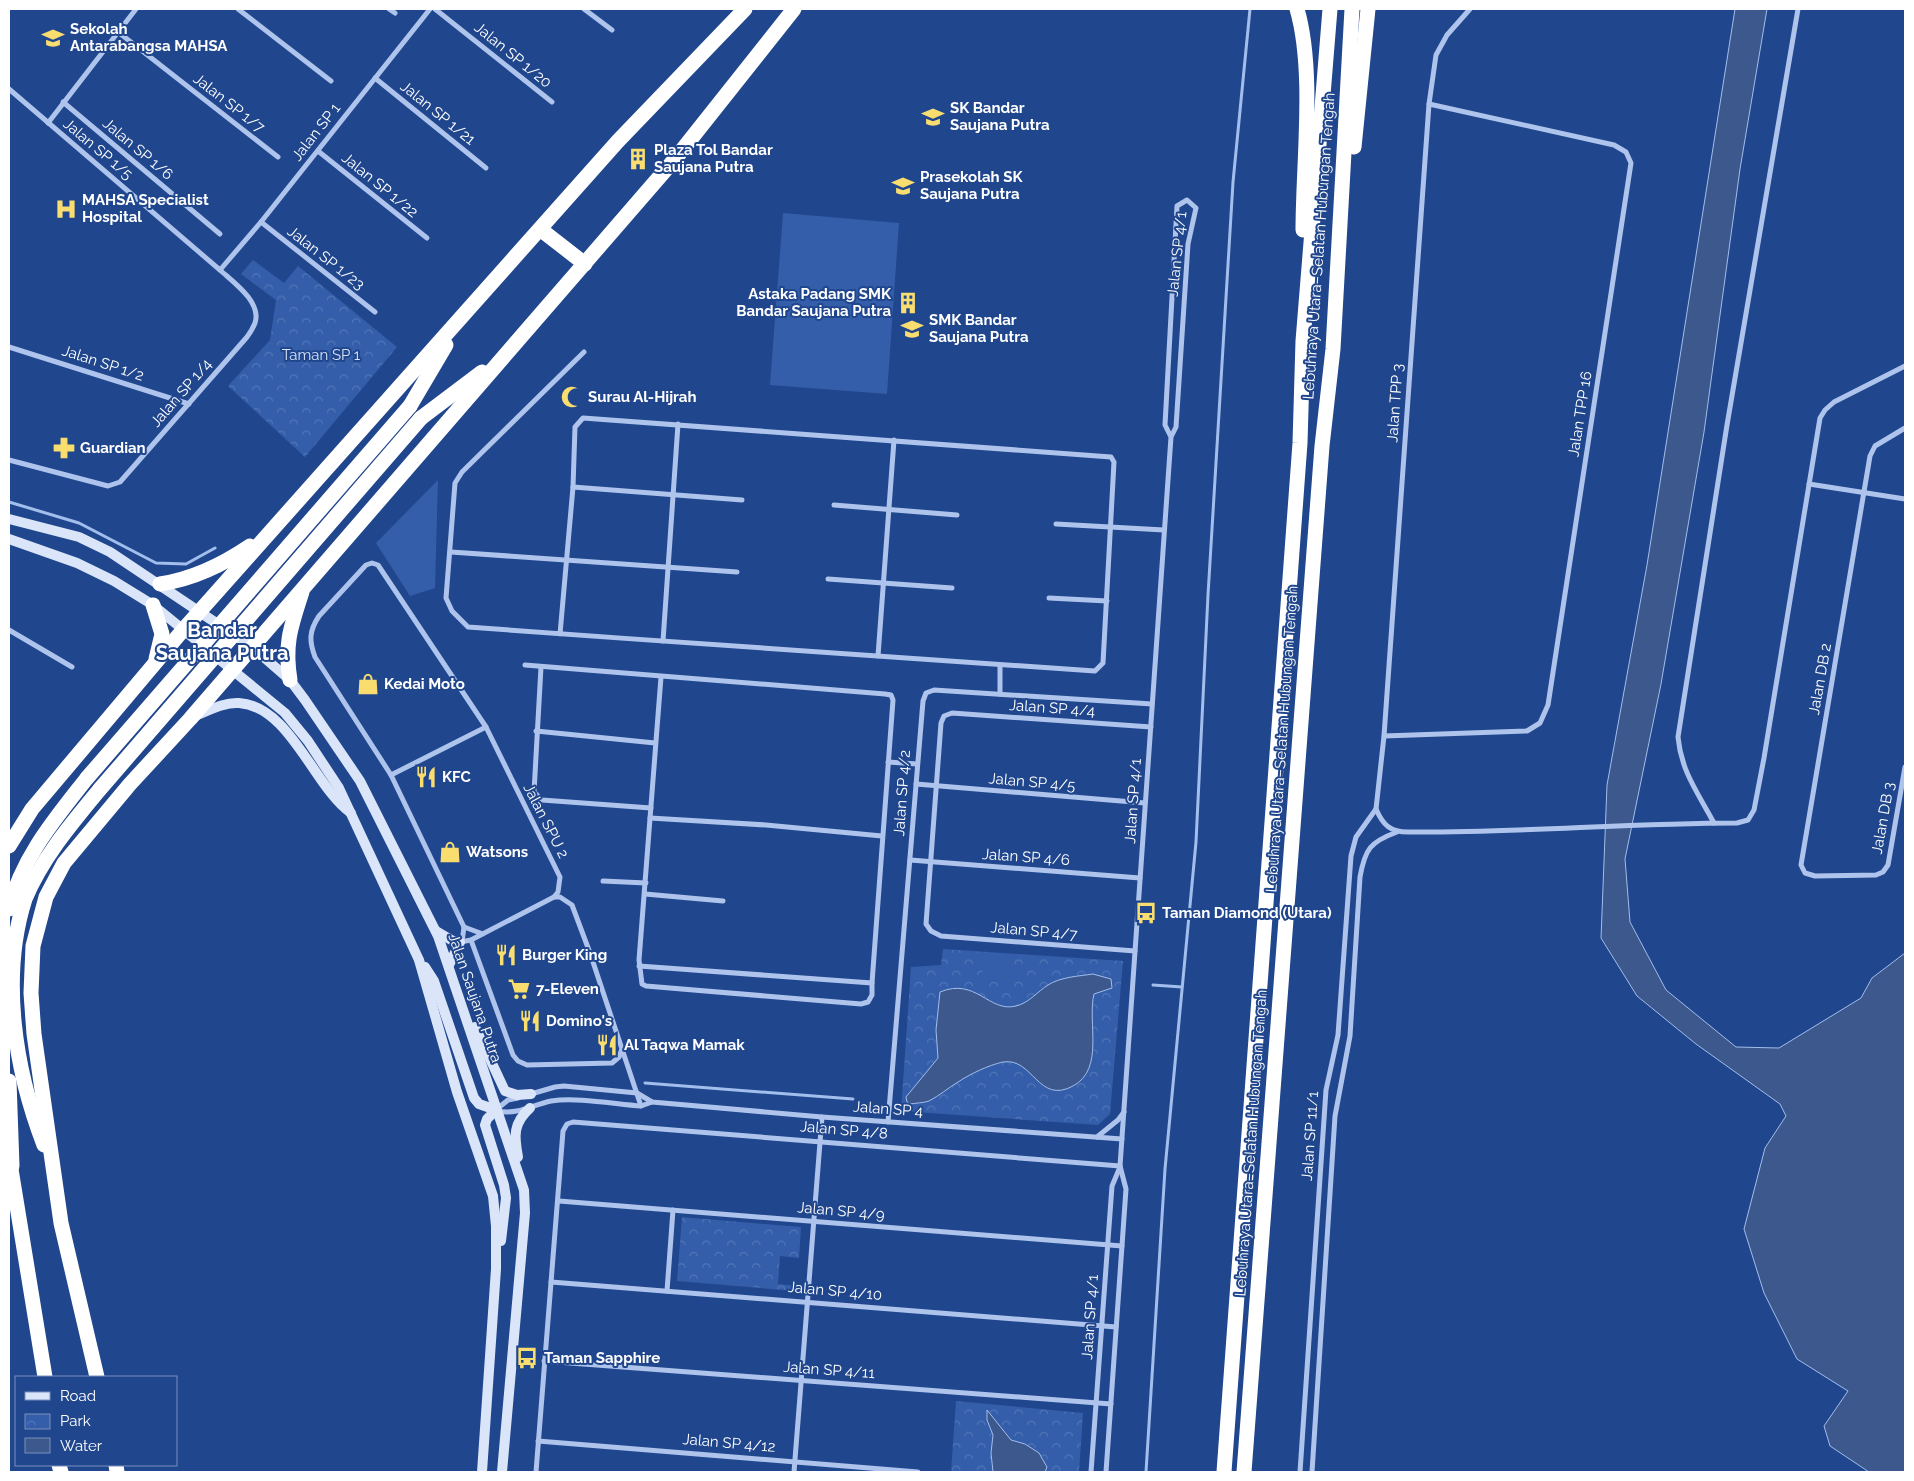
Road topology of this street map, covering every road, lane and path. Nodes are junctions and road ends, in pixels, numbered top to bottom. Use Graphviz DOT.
graph roads {
  1 [pos="136,9"];
  2 [pos="238,9"];
  3 [pos="390,9"];
  4 [pos="430,9"];
  5 [pos="435,9"];
  6 [pos="584,9"];
  7 [pos="745,9"];
  8 [pos="794,9"];
  9 [pos="1297,9"];
  10 [pos="1330,9"];
  11 [pos="1352,9"];
  12 [pos="1368,9"];
  13 [pos="1470,9"];
  14 [pos="1798,9"];
  15 [pos="395,13"];
  16 [pos="612,30"];
  17 [pos="118,32"];
  18 [pos="375,78"];
  19 [pos="331,82"];
  20 [pos="9,90"];
  21 [pos="64,102"];
  22 [pos="552,102"];
  23 [pos="1429,104"];
  24 [pos="48,123"];
  25 [pos="318,151"];
  26 [pos="278,157"];
  27 [pos="486,168"];
  28 [pos="261,222"];
  29 [pos="540,229"];
  30 [pos="220,234"];
  31 [pos="427,238"];
  32 [pos="585,264"];
  33 [pos="220,270"];
  34 [pos="255,311"];
  35 [pos="375,312"];
  36 [pos="464,315"];
  37 [pos="1303,341"];
  38 [pos="9,347"];
  39 [pos="1333,349"];
  40 [pos="584,352"];
  41 [pos="507,353"];
  42 [pos="1905,366"];
  43 [pos="188,404"];
  44 [pos="678,424"];
  45 [pos="1905,428"];
  46 [pos="1171,437"];
  47 [pos="894,440"];
  48 [pos="9,460"];
  49 [pos="1809,484"];
  50 [pos="573,487"];
  51 [pos="1866,492"];
  52 [pos="673,495"];
  53 [pos="1905,499"];
  54 [pos="742,500"];
  55 [pos="834,505"];
  56 [pos="889,510"];
  57 [pos="957,515"];
  58 [pos="9,520"];
  59 [pos="1056,524"];
  60 [pos="1111,526"];
  61 [pos="1164,530"];
  62 [pos="270,531"];
  63 [pos="9,539"];
  64 [pos="451,552"];
  65 [pos="566,561"];
  66 [pos="668,569"];
  67 [pos="737,572"];
  68 [pos="828,579"];
  69 [pos="883,583"];
  70 [pos="160,584"];
  71 [pos="304,586"];
  72 [pos="952,588"];
  73 [pos="1049,598"];
  74 [pos="1107,601"];
  75 [pos="153,605"];
  76 [pos="200,611"];
  77 [pos="9,630"];
  78 [pos="183,630"];
  79 [pos="560,634"];
  80 [pos="664,641"];
  81 [pos="252,647"];
  82 [pos="878,656"];
  83 [pos="155,663"];
  84 [pos="525,665"];
  85 [pos="1000,665"];
  86 [pos="72,667"];
  87 [pos="541,667"];
  88 [pos="232,670"];
  89 [pos="661,677"];
  90 [pos="290,680"];
  91 [pos="1000,694"];
  92 [pos="1152,704"];
  93 [pos="190,719"];
  94 [pos="486,727"];
  95 [pos="1151,727"];
  96 [pos="536,731"];
  97 [pos="1384,736"];
  98 [pos="656,743"];
  99 [pos="888,762"];
  100 [pos="917,764"];
  101 [pos="1905,767"];
  102 [pos="392,775"];
  103 [pos="916,784"];
  104 [pos="935,786"];
  105 [pos="1145,803"];
  106 [pos="651,808"];
  107 [pos="1376,809"];
  108 [pos="352,814"];
  109 [pos="650,818"];
  110 [pos="1714,823"];
  111 [pos="1397,832"];
  112 [pos="882,836"];
  113 [pos="9,846"];
  114 [pos="910,860"];
  115 [pos="930,862"];
  116 [pos="1883,872"];
  117 [pos="1140,878"];
  118 [pos="603,881"];
  119 [pos="646,883"];
  120 [pos="645,894"];
  121 [pos="554,897"];
  122 [pos="723,901"];
  123 [pos="9,909"];
  124 [pos="464,927"];
  125 [pos="435,930"];
  126 [pos="482,934"];
  127 [pos="464,941"];
  128 [pos="1135,952"];
  129 [pos="419,960"];
  130 [pos="449,966"];
  131 [pos="639,966"];
  132 [pos="453,976"];
  133 [pos="872,983"];
  134 [pos="622,1049"];
  135 [pos="9,1081"];
  136 [pos="636,1093"];
  137 [pos="531,1094"];
  138 [pos="652,1102"];
  139 [pos="641,1106"];
  140 [pos="530,1108"];
  141 [pos="496,1110"];
  142 [pos="1124,1112"];
  143 [pos="822,1117"];
  144 [pos="888,1122"];
  145 [pos="1096,1137"];
  146 [pos="1122,1139"];
  147 [pos="820,1141"];
  148 [pos="9,1157"];
  149 [pos="1120,1166"];
  150 [pos="53,1169"];
  151 [pos="12,1172"];
  152 [pos="522,1184"];
  153 [pos="559,1201"];
  154 [pos="673,1210"];
  155 [pos="814,1221"];
  156 [pos="1108,1244"];
  157 [pos="1122,1246"];
  158 [pos="496,1269"];
  159 [pos="551,1282"];
  160 [pos="667,1290"];
  161 [pos="807,1301"];
  162 [pos="1102,1325"];
  163 [pos="1116,1327"];
  164 [pos="544,1360"];
  165 [pos="45,1376"];
  166 [pos="97,1376"];
  167 [pos="801,1380"];
  168 [pos="1097,1403"];
  169 [pos="1111,1404"];
  170 [pos="538,1441"];
  171 [pos="794,1461"];
  172 [pos="482,1472"];
  173 [pos="502,1472"];
  174 [pos="536,1472"];
  175 [pos="794,1472"];
  176 [pos="918,1472"];
  177 [pos="1091,1472"];
  178 [pos="1106,1472"];
  179 [pos="1224,1472"];
  180 [pos="1244,1472"];
  181 [pos="1300,1472"];
  182 [pos="1312,1472"];
  1 -- 17 [label="street"];
  2 -- 19 [label="street"];
  3 -- 15 [label="street"];
  4 -- 18 [label="street, Jalan SP 1"];
  5 -- 22 [label="street, Jalan SP 1/20"];
  6 -- 16 [label="street"];
  7 -- 29 [label="highway"];
  8 -- 32 [label="highway"];
  9 -- 37 [label="highway"];
  10 -- 37 [label="highway, Lebuhraya Utara–Selatan Hubungan Tengah"];
  11 -- 39 [label="highway, Lebuhraya Utara–Selatan Hubungan Tengah"];
  12 -- 39 [label="highway"];
  13 -- 23 [label="street, Jalan TPP 3"];
  14 -- 110 [label="street"];
  17 -- 21 [label="street"];
  17 -- 26 [label="street, Jalan SP 1/7"];
  18 -- 25 [label="street, Jalan SP 1"];
  18 -- 27 [label="street, Jalan SP 1/21"];
  20 -- 24 [label="street, Jalan SP 1/5"];
  21 -- 24 [label="street"];
  21 -- 30 [label="street, Jalan SP 1/6"];
  23 -- 97 [label="street, Jalan TPP 3"];
  23 -- 97 [label="street, Jalan TPP 16"];
  24 -- 33 [label="street, Jalan SP 1/5"];
  25 -- 28 [label="street, Jalan SP 1"];
  25 -- 31 [label="street, Jalan SP 1/22"];
  28 -- 33 [label="street, Jalan SP 1"];
  28 -- 35 [label="street, Jalan SP 1/23"];
  29 -- 32 [label="highway"];
  29 -- 36 [label="highway"];
  32 -- 41 [label="highway"];
  33 -- 34 [label="street, Jalan SP 1/5"];
  34 -- 43 [label="street, Jalan SP 1/4"];
  36 -- 62 [label="highway"];
  36 -- 123 [label="highway, bridge"];
  37 -- 179 [label="highway, Lebuhraya Utara–Selatan Hubungan Tengah"];
  38 -- 43 [label="street, Jalan SP 1/2"];
  39 -- 180 [label="highway, Lebuhraya Utara–Selatan Hubungan Tengah"];
  40 -- 64 [label="street"];
  41 -- 71 [label="highway"];
  41 -- 150 [label="highway, bridge"];
  42 -- 49 [label="street"];
  43 -- 48 [label="street, Jalan SP 1/4"];
  44 -- 47 [label="street"];
  44 -- 50 [label="street"];
  44 -- 52 [label="street"];
  45 -- 51 [label="street, Jalan DB 2"];
  46 -- 46 [label="street, Jalan SP 4/1"];
  46 -- 61 [label="street, Jalan SP 4/1"];
  47 -- 56 [label="street"];
  47 -- 60 [label="street"];
  49 -- 51 [label="street"];
  49 -- 110 [label="street"];
  50 -- 52 [label="street"];
  50 -- 65 [label="street"];
  51 -- 53 [label="street"];
  51 -- 116 [label="street, Jalan DB 2"];
  52 -- 54 [label="street"];
  52 -- 66 [label="street"];
  55 -- 56 [label="street"];
  56 -- 57 [label="street"];
  56 -- 69 [label="street"];
  58 -- 70 [label="main road, Jalan Saujana Putra"];
  59 -- 60 [label="street"];
  60 -- 61 [label="street"];
  60 -- 74 [label="street"];
  61 -- 92 [label="street, Jalan SP 4/1"];
  62 -- 70 [label="highway"];
  62 -- 76 [label="highway"];
  63 -- 75 [label="main road"];
  64 -- 65 [label="street"];
  64 -- 79 [label="street"];
  65 -- 66 [label="street"];
  65 -- 79 [label="street"];
  66 -- 67 [label="street"];
  66 -- 80 [label="street"];
  68 -- 69 [label="street"];
  69 -- 72 [label="street"];
  69 -- 82 [label="street"];
  70 -- 76 [label="main road, Jalan Saujana Putra"];
  71 -- 81 [label="highway"];
  71 -- 90 [label="highway"];
  73 -- 74 [label="street"];
  74 -- 85 [label="street"];
  75 -- 78 [label="main road"];
  75 -- 83 [label="highway"];
  76 -- 78 [label="highway"];
  76 -- 81 [label="main road, Jalan Saujana Putra"];
  77 -- 86 [label="street"];
  78 -- 83 [label="highway"];
  78 -- 88 [label="main road"];
  79 -- 80 [label="street"];
  80 -- 82 [label="street"];
  81 -- 88 [label="highway"];
  81 -- 90 [label="main road, Jalan Saujana Putra"];
  82 -- 85 [label="street"];
  83 -- 113 [label="highway"];
  84 -- 87 [label="street"];
  85 -- 91 [label="street"];
  87 -- 89 [label="street"];
  87 -- 96 [label="street, Jalan SPU 2"];
  88 -- 93 [label="highway"];
  88 -- 108 [label="main road"];
  89 -- 98 [label="street"];
  89 -- 99 [label="street"];
  90 -- 125 [label="main road, Jalan Saujana Putra"];
  91 -- 92 [label="street, Jalan SP 4/2"];
  91 -- 100 [label="street, Jalan SP 4/2"];
  92 -- 95 [label="street, Jalan SP 4/1"];
  93 -- 108 [label="main road"];
  93 -- 150 [label="highway"];
  94 -- 102 [label="street"];
  94 -- 102 [label="street, Jalan SPU 2"];
  94 -- 121 [label="street, Jalan SPU 2"];
  95 -- 104 [label="street, Jalan SP 4/4"];
  95 -- 105 [label="street, Jalan SP 4/1"];
  96 -- 98 [label="street"];
  96 -- 106 [label="street, Jalan SPU 2"];
  97 -- 107 [label="street, Jalan TPP 3"];
  98 -- 106 [label="street"];
  99 -- 100 [label="street"];
  99 -- 112 [label="street"];
  100 -- 103 [label="street, Jalan SP 4/2"];
  101 -- 116 [label="street, Jalan DB 3"];
  102 -- 124 [label="street"];
  103 -- 104 [label="street, Jalan SP 4/5"];
  103 -- 114 [label="street, Jalan SP 4/2"];
  104 -- 105 [label="street, Jalan SP 4/5"];
  104 -- 115 [label="street"];
  105 -- 117 [label="street, Jalan SP 4/1"];
  106 -- 109 [label="street"];
  107 -- 111 [label="street"];
  107 -- 181 [label="street, Jalan SP 11/1"];
  108 -- 129 [label="main road"];
  109 -- 112 [label="street"];
  109 -- 119 [label="street"];
  110 -- 111 [label="street"];
  111 -- 182 [label="street, Jalan SP 11/1"];
  112 -- 133 [label="street"];
  114 -- 115 [label="street, Jalan SP 4/6"];
  114 -- 144 [label="street, Jalan SP 4/2"];
  115 -- 117 [label="street, Jalan SP 4/6"];
  115 -- 128 [label="street, Jalan SP 4/7"];
  117 -- 128 [label="street, Jalan SP 4/1"];
  118 -- 119 [label="street"];
  119 -- 120 [label="street"];
  120 -- 122 [label="street"];
  120 -- 131 [label="street"];
  121 -- 126 [label="street"];
  121 -- 134 [label="street"];
  124 -- 126 [label="street"];
  124 -- 127 [label="street"];
  125 -- 127 [label="main road"];
  125 -- 130 [label="main road, Jalan Saujana Putra"];
  126 -- 127 [label="street"];
  127 -- 130 [label="main road"];
  127 -- 134 [label="street"];
  128 -- 142 [label="street, Jalan SP 4/1"];
  129 -- 141 [label="main road"];
  129 -- 158 [label="main road"];
  130 -- 132 [label="main road, Jalan Saujana Putra"];
  131 -- 133 [label="street"];
  131 -- 133 [label="street"];
  132 -- 137 [label="main road"];
  132 -- 141 [label="main road, Jalan Saujana Putra"];
  134 -- 136 [label="street"];
  135 -- 151 [label="highway"];
  136 -- 137 [label="street, Jalan SP 4"];
  136 -- 138 [label="street, Jalan SP 4"];
  136 -- 139 [label="street"];
  137 -- 141 [label="street, Jalan SP 4"];
  138 -- 139 [label="street, Jalan SP 4"];
  138 -- 143 [label="street, Jalan SP 4"];
  139 -- 140 [label="street, Jalan SP 4"];
  140 -- 141 [label="street, Jalan SP 4"];
  140 -- 152 [label="main road"];
  141 -- 152 [label="main road, Jalan Saujana Putra"];
  141 -- 158 [label="main road"];
  142 -- 145 [label="street"];
  142 -- 146 [label="street, Jalan SP 4/1"];
  143 -- 144 [label="street, Jalan SP 4"];
  143 -- 147 [label="street"];
  144 -- 145 [label="street, Jalan SP 4"];
  145 -- 146 [label="street, Jalan SP 4"];
  146 -- 149 [label="street, Jalan SP 4/1"];
  147 -- 149 [label="street, Jalan SP 4/8"];
  147 -- 153 [label="street, Jalan SP 4/8"];
  147 -- 155 [label="street"];
  148 -- 151 [label="highway"];
  149 -- 156 [label="street, Jalan SP 4/1"];
  149 -- 157 [label="street, Jalan SP 4/1"];
  150 -- 166 [label="highway"];
  151 -- 165 [label="highway"];
  152 -- 173 [label="main road, Jalan Saujana Putra"];
  153 -- 154 [label="street, Jalan SP 4/9"];
  153 -- 159 [label="street"];
  154 -- 155 [label="street, Jalan SP 4/9"];
  154 -- 160 [label="street"];
  155 -- 156 [label="street, Jalan SP 4/9"];
  155 -- 161 [label="street"];
  156 -- 157 [label="street, Jalan SP 4/9"];
  156 -- 162 [label="street, Jalan SP 4/1"];
  157 -- 163 [label="street, Jalan SP 4/1"];
  158 -- 172 [label="main road"];
  159 -- 160 [label="street, Jalan SP 4/10"];
  159 -- 164 [label="street"];
  160 -- 161 [label="street, Jalan SP 4/10"];
  161 -- 162 [label="street, Jalan SP 4/10"];
  161 -- 167 [label="street"];
  162 -- 163 [label="street, Jalan SP 4/10"];
  162 -- 168 [label="street, Jalan SP 4/1"];
  163 -- 169 [label="street, Jalan SP 4/1"];
  164 -- 167 [label="street, Jalan SP 4/11"];
  164 -- 170 [label="street"];
  167 -- 168 [label="street, Jalan SP 4/11"];
  167 -- 171 [label="street"];
  168 -- 169 [label="street, Jalan SP 4/11"];
  168 -- 177 [label="street, Jalan SP 4/1"];
  169 -- 178 [label="street, Jalan SP 4/1"];
  170 -- 171 [label="street, Jalan SP 4/12"];
  170 -- 174 [label="street"];
  171 -- 175 [label="street"];
  171 -- 176 [label="street, Jalan SP 4/12"];
}
